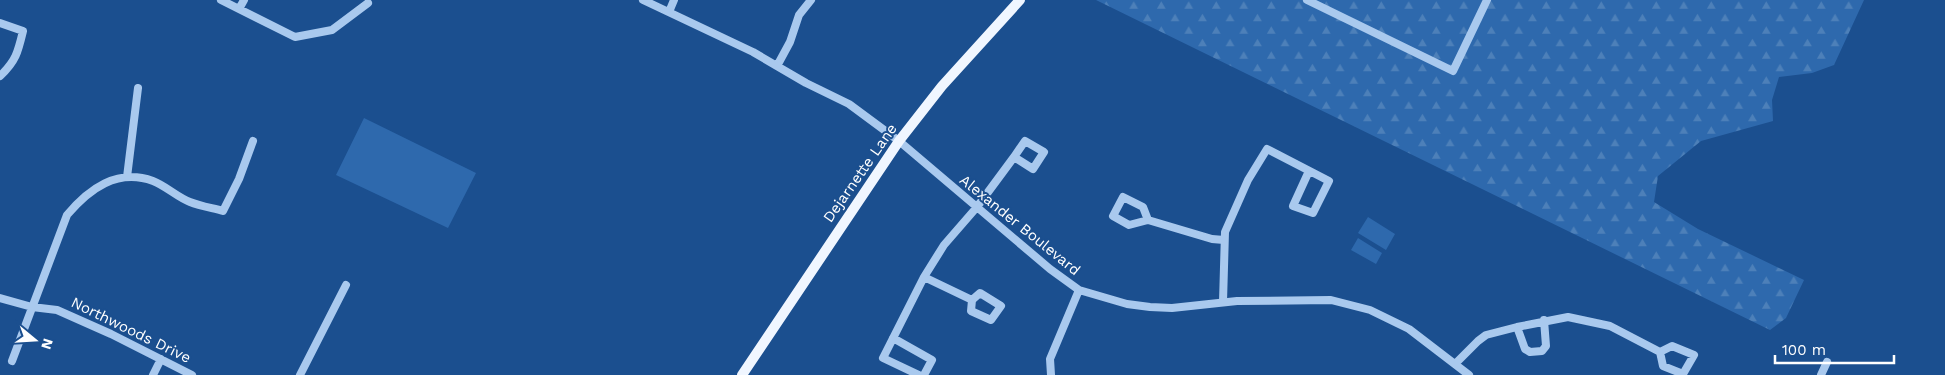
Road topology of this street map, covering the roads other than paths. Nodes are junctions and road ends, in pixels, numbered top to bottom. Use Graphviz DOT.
graph roads {
  1 [pos="221,0"];
  2 [pos="244,0"];
  3 [pos="643,0"];
  4 [pos="674,0"];
  5 [pos="811,0"];
  6 [pos="1020,0"];
  7 [pos="1308,0"];
  8 [pos="1488,0"];
  9 [pos="368,3"];
  10 [pos="239,9"];
  11 [pos="670,12"];
  12 [pos="0,24"];
  13 [pos="776,66"];
  14 [pos="0,76"];
  15 [pos="138,88"];
  16 [pos="253,141"];
  17 [pos="898,141"];
  18 [pos="1014,157"];
  19 [pos="1309,171"];
  20 [pos="126,177"];
  21 [pos="977,207"];
  22 [pos="1148,220"];
  23 [pos="1224,240"];
  24 [pos="924,277"];
  25 [pos="346,285"];
  26 [pos="1079,290"];
  27 [pos="0,298"];
  28 [pos="972,300"];
  29 [pos="1223,302"];
  30 [pos="32,306"];
  31 [pos="1544,320"];
  32 [pos="1517,326"];
  33 [pos="893,338"];
  34 [pos="1660,352"];
  35 [pos="161,358"];
  36 [pos="12,361"];
  37 [pos="1828,362"];
  38 [pos="1456,363"];
  39 [pos="153,375"];
  40 [pos="192,375"];
  41 [pos="300,375"];
  42 [pos="742,375"];
  43 [pos="919,375"];
  44 [pos="924,375"];
  45 [pos="1051,375"];
  46 [pos="1469,375"];
  47 [pos="1822,375"];
  1 -- 10 [label="street"];
  2 -- 10 [label="street"];
  3 -- 11 [label="street, Alexander Boulevard"];
  4 -- 11 [label="street"];
  5 -- 13 [label="street"];
  6 -- 17 [label="main road, Dejarnette Lane"];
  7 -- 8 [label="street"];
  9 -- 10 [label="street"];
  11 -- 13 [label="street, Alexander Boulevard"];
  12 -- 14 [label="street"];
  13 -- 17 [label="street, Alexander Boulevard"];
  15 -- 20 [label="street"];
  16 -- 20 [label="street"];
  17 -- 21 [label="street, Alexander Boulevard"];
  17 -- 42 [label="main road, Dejarnette Lane"];
  18 -- 21 [label="street"];
  19 -- 19 [label="street"];
  19 -- 23 [label="street"];
  20 -- 30 [label="street"];
  21 -- 24 [label="street"];
  21 -- 26 [label="street, Alexander Boulevard"];
  22 -- 22 [label="street"];
  22 -- 23 [label="street"];
  23 -- 29 [label="street"];
  24 -- 28 [label="street"];
  24 -- 33 [label="street"];
  25 -- 41 [label="street"];
  26 -- 29 [label="street, Alexander Boulevard"];
  26 -- 45 [label="street"];
  27 -- 30 [label="street, Northwoods Drive"];
  29 -- 38 [label="street, Alexander Boulevard"];
  30 -- 35 [label="street, Northwoods Drive"];
  30 -- 36 [label="street"];
  31 -- 32 [label="street"];
  31 -- 32 [label="street"];
  31 -- 34 [label="street"];
  32 -- 38 [label="street"];
  33 -- 43 [label="street"];
  33 -- 44 [label="street"];
  34 -- 34 [label="street"];
  35 -- 39 [label="street"];
  35 -- 40 [label="street, Northwoods Drive"];
  37 -- 47 [label="street"];
  38 -- 46 [label="street, Alexander Boulevard"];
}
